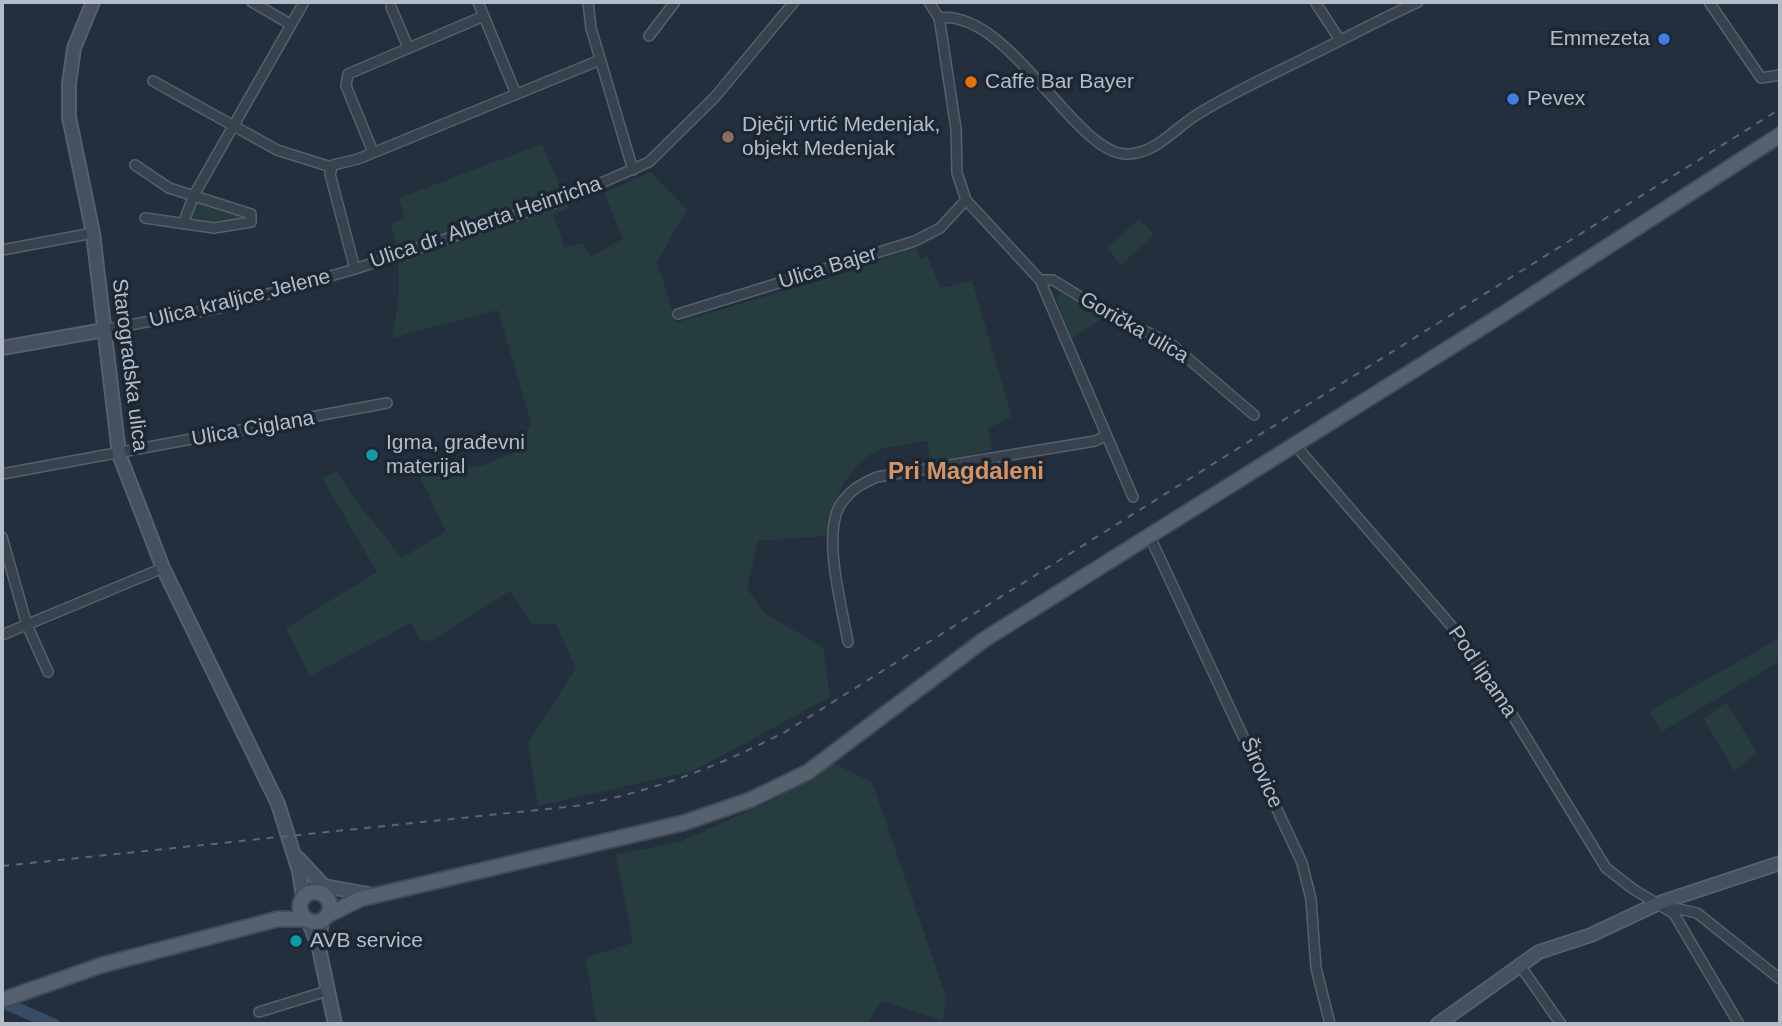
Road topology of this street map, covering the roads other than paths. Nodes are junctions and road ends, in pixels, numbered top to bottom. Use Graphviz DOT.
graph roads {
  1 [pos="93,2"];
  2 [pos="252,2"];
  3 [pos="303,2"];
  4 [pos="478,2"];
  5 [pos="588,2"];
  6 [pos="675,2"];
  7 [pos="794,2"];
  8 [pos="929,2"];
  9 [pos="1315,2"];
  10 [pos="1418,2"];
  11 [pos="1709,2"];
  12 [pos="391,7"];
  13 [pos="484,16"];
  14 [pos="939,18"];
  15 [pos="290,24"];
  16 [pos="649,36"];
  17 [pos="1340,40"];
  18 [pos="408,47"];
  19 [pos="600,60"];
  20 [pos="1780,75"];
  21 [pos="153,81"];
  22 [pos="516,94"];
  23 [pos="233,126"];
  24 [pos="1780,135"];
  25 [pos="1780,144"];
  26 [pos="373,152"];
  27 [pos="1748,155"];
  28 [pos="135,165"];
  29 [pos="331,167"];
  30 [pos="633,170"];
  31 [pos="194,195"];
  32 [pos="965,200"];
  33 [pos="145,218"];
  34 [pos="183,224"];
  35 [pos="93,233"];
  36 [pos="2,250"];
  37 [pos="355,268"];
  38 [pos="1040,280"];
  39 [pos="677,314"];
  40 [pos="104,330"];
  41 [pos="2,348"];
  42 [pos="387,403"];
  43 [pos="1254,415"];
  44 [pos="1105,436"];
  45 [pos="1295,445"];
  46 [pos="119,454"];
  47 [pos="2,474"];
  48 [pos="1133,497"];
  49 [pos="1149,535"];
  50 [pos="2,537"];
  51 [pos="163,568"];
  52 [pos="27,625"];
  53 [pos="2,635"];
  54 [pos="848,642"];
  55 [pos="48,672"];
  56 [pos="293,851"];
  57 [pos="1780,863"];
  58 [pos="368,897"];
  59 [pos="1663,905"];
  60 [pos="314,908"];
  61 [pos="1519,964"];
  62 [pos="1780,979"];
  63 [pos="327,991"];
  64 [pos="8,998"];
  65 [pos="259,1012"];
  66 [pos="335,1024"];
  67 [pos="1330,1024"];
  68 [pos="1438,1024"];
  69 [pos="1561,1024"];
  70 [pos="1739,1024"];
  1 -- 35 [label="main road, Starogradska ulica"];
  2 -- 15 [label="street"];
  3 -- 15 [label="street"];
  4 -- 13 [label="street"];
  5 -- 19 [label="street"];
  6 -- 16 [label="street"];
  7 -- 30 [label="street, Ulica dr. Alberta Heinricha"];
  8 -- 14 [label="street, Gorička ulica"];
  9 -- 17 [label="street"];
  10 -- 17 [label="street"];
  11 -- 20 [label="street"];
  12 -- 18 [label="street"];
  13 -- 18 [label="street"];
  13 -- 22 [label="street"];
  14 -- 17 [label="street"];
  14 -- 32 [label="street, Gorička ulica"];
  15 -- 23 [label="street"];
  18 -- 26 [label="street"];
  19 -- 22 [label="street"];
  19 -- 30 [label="street"];
  21 -- 23 [label="street"];
  22 -- 26 [label="street"];
  23 -- 29 [label="street"];
  23 -- 31 [label="street"];
  24 -- 27 [label="main road"];
  25 -- 27 [label="main road"];
  26 -- 29 [label="street"];
  27 -- 45 [label="main road"];
  28 -- 31 [label="street"];
  29 -- 37 [label="street, Ulica kraljice Jelene"];
  30 -- 37 [label="street, Ulica dr. Alberta Heinricha"];
  31 -- 34 [label="street"];
  31 -- 34 [label="street"];
  32 -- 38 [label="street, Gorička ulica"];
  32 -- 39 [label="street, Ulica Bajer"];
  33 -- 34 [label="street"];
  35 -- 36 [label="street"];
  35 -- 40 [label="main road, Starogradska ulica"];
  37 -- 40 [label="street, Ulica kraljice Jelene"];
  38 -- 43 [label="street, Gorička ulica"];
  38 -- 44 [label="street, Gorička ulica"];
  40 -- 41 [label="main road"];
  40 -- 46 [label="main road, Starogradska ulica"];
  42 -- 46 [label="street, Ulica Ciglana"];
  44 -- 48 [label="street, Gorička ulica"];
  44 -- 54 [label="street"];
  45 -- 49 [label="main road"];
  45 -- 59 [label="street, Pod lipama"];
  46 -- 47 [label="street, Ulica Ciglana"];
  46 -- 51 [label="main road, Starogradska ulica"];
  49 -- 58 [label="main road"];
  49 -- 67 [label="street, Širovice"];
  50 -- 52 [label="street"];
  51 -- 52 [label="street"];
  51 -- 56 [label="main road, Starogradska ulica"];
  52 -- 53 [label="street"];
  52 -- 55 [label="street"];
  56 -- 58 [label="main road"];
  56 -- 60 [label="main road, Starogradska ulica"];
  57 -- 59 [label="main road"];
  58 -- 60 [label="main road"];
  59 -- 61 [label="main road"];
  59 -- 62 [label="street"];
  59 -- 70 [label="street"];
  60 -- 63 [label="main road, Starogradska ulica"];
  60 -- 64 [label="main road"];
  61 -- 68 [label="main road"];
  61 -- 69 [label="street"];
  63 -- 65 [label="street"];
  63 -- 66 [label="main road, Starogradska ulica"];
}
